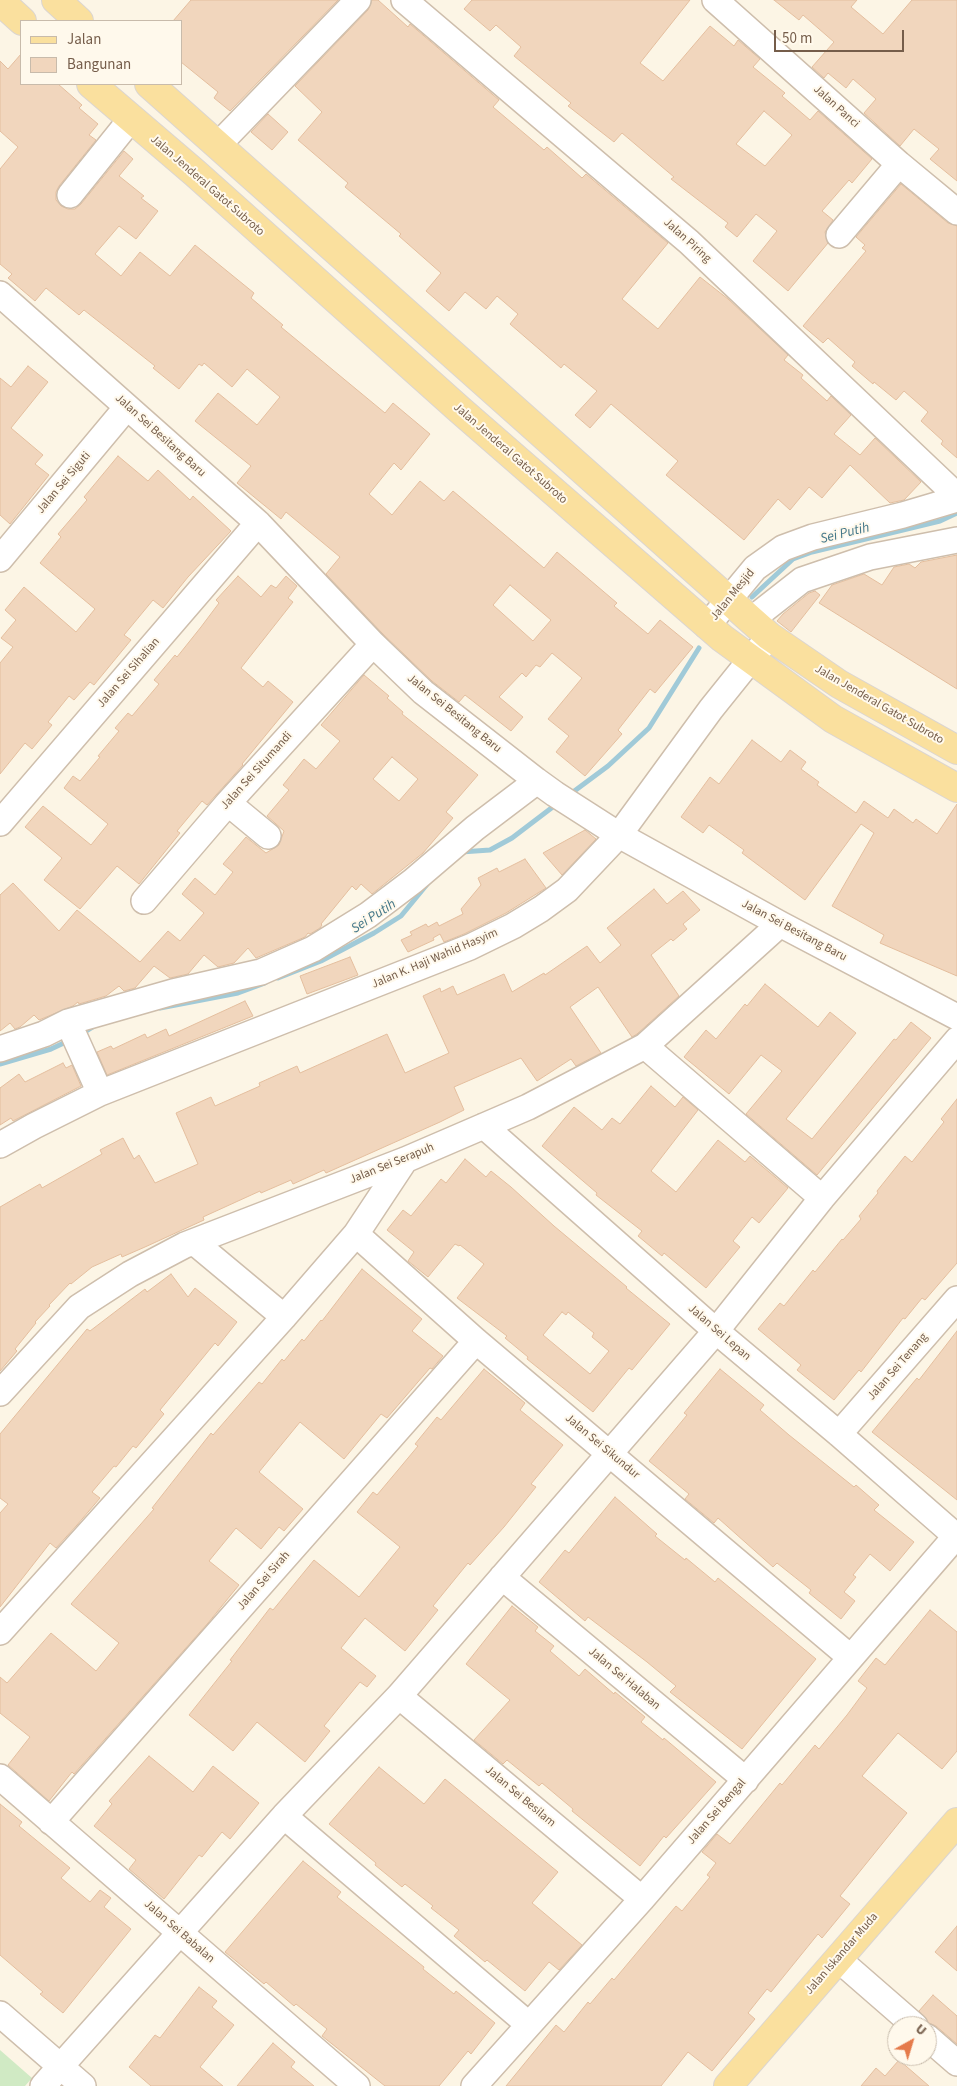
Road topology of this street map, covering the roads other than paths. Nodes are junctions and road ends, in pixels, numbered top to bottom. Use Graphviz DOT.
graph roads {
  1 [pos="56,0"];
  2 [pos="358,0"];
  3 [pos="404,0"];
  4 [pos="715,0"];
  5 [pos="0,2"];
  6 [pos="21,20"];
  7 [pos="78,20"];
  8 [pos="92,85"];
  9 [pos="150,85"];
  10 [pos="131,119"];
  11 [pos="219,144"];
  12 [pos="899,164"];
  13 [pos="195,173"];
  14 [pos="70,195"];
  15 [pos="957,212"];
  16 [pos="839,235"];
  17 [pos="4,305"];
  18 [pos="127,407"];
  19 [pos="957,498"];
  20 [pos="258,523"];
  21 [pos="957,540"];
  22 [pos="0,559"];
  23 [pos="727,600"];
  24 [pos="707,626"];
  25 [pos="760,628"];
  26 [pos="374,644"];
  27 [pos="752,660"];
  28 [pos="957,750"];
  29 [pos="546,788"];
  30 [pos="957,788"];
  31 [pos="228,803"];
  32 [pos="0,823"];
  33 [pos="619,835"];
  34 [pos="268,836"];
  35 [pos="144,900"];
  36 [pos="780,924"];
  37 [pos="957,1017"];
  38 [pos="72,1033"];
  39 [pos="957,1040"];
  40 [pos="645,1046"];
  41 [pos="0,1049"];
  42 [pos="100,1093"];
  43 [pos="484,1126"];
  44 [pos="0,1145"];
  45 [pos="405,1160"];
  46 [pos="822,1198"];
  47 [pos="356,1234"];
  48 [pos="194,1242"];
  49 [pos="957,1299"];
  50 [pos="284,1317"];
  51 [pos="716,1331"];
  52 [pos="476,1341"];
  53 [pos="0,1393"];
  54 [pos="839,1434"];
  55 [pos="610,1453"];
  56 [pos="957,1536"];
  57 [pos="502,1577"];
  58 [pos="0,1632"];
  59 [pos="850,1657"];
  60 [pos="399,1696"];
  61 [pos="0,1778"];
  62 [pos="746,1780"];
  63 [pos="284,1816"];
  64 [pos="51,1822"];
  65 [pos="957,1822"];
  66 [pos="642,1898"];
  67 [pos="180,1933"];
  68 [pos="838,1959"];
  69 [pos="0,2014"];
  70 [pos="904,2016"];
  71 [pos="528,2024"];
  72 [pos="937,2046"];
  73 [pos="957,2063"];
  74 [pos="60,2066"];
  75 [pos="43,2086"];
  76 [pos="83,2086"];
  77 [pos="357,2086"];
  78 [pos="474,2086"];
  79 [pos="728,2086"];
  1 -- 7 [label="main road"];
  2 -- 11 [label="street"];
  3 -- 19 [label="street, Jalan Piring"];
  4 -- 12 [label="street, Jalan Panci"];
  5 -- 6 [label="main road"];
  8 -- 10 [label="main road, Jalan Jenderal Gatot Subroto"];
  9 -- 11 [label="main road, Jalan Jenderal Gatot Subroto"];
  10 -- 13 [label="main road, Jalan Jenderal Gatot Subroto"];
  10 -- 14 [label="street"];
  11 -- 13 [label="main road"];
  11 -- 23 [label="main road, Jalan Jenderal Gatot Subroto"];
  12 -- 15 [label="street, Jalan Panci"];
  12 -- 16 [label="street"];
  13 -- 24 [label="main road, Jalan Jenderal Gatot Subroto"];
  17 -- 18 [label="street, Jalan Sei Besitang Baru"];
  18 -- 20 [label="street, Jalan Sei Besitang Baru"];
  18 -- 22 [label="street, Jalan Sei Siguti"];
  19 -- 23 [label="street, Jalan Mesjid"];
  20 -- 26 [label="street, Jalan Sei Besitang Baru"];
  20 -- 32 [label="street, Jalan Sei Sihalian"];
  21 -- 25 [label="street, Jalan K. Haji Wahid Hasyim"];
  23 -- 24 [label="street, Jalan Mesjid"];
  23 -- 25 [label="main road, Jalan Jenderal Gatot Subroto"];
  24 -- 27 [label="main road, Jalan Jenderal Gatot Subroto"];
  25 -- 27 [label="street, Jalan K. Haji Wahid Hasyim"];
  25 -- 28 [label="main road, Jalan Jenderal Gatot Subroto"];
  26 -- 29 [label="street, Jalan Sei Besitang Baru"];
  26 -- 31 [label="street, Jalan Sei Situmandi"];
  27 -- 30 [label="main road, Jalan Jenderal Gatot Subroto"];
  27 -- 33 [label="street, Jalan K. Haji Wahid Hasyim"];
  29 -- 33 [label="street, Jalan Sei Besitang Baru"];
  29 -- 38 [label="street"];
  31 -- 34 [label="street"];
  31 -- 35 [label="street, Jalan Sei Situmandi"];
  33 -- 36 [label="street, Jalan Sei Besitang Baru"];
  33 -- 42 [label="street, Jalan K. Haji Wahid Hasyim"];
  36 -- 37 [label="street, Jalan Sei Besitang Baru"];
  36 -- 40 [label="street, Jalan Sei Serapuh"];
  38 -- 41 [label="street"];
  38 -- 42 [label="street"];
  39 -- 46 [label="street"];
  40 -- 43 [label="street, Jalan Sei Serapuh"];
  40 -- 46 [label="street"];
  42 -- 44 [label="street, Jalan K. Haji Wahid Hasyim"];
  43 -- 45 [label="street, Jalan Sei Serapuh"];
  43 -- 51 [label="street, Jalan Sei Lepan"];
  45 -- 47 [label="street"];
  45 -- 48 [label="street, Jalan Sei Serapuh"];
  46 -- 51 [label="street"];
  47 -- 50 [label="street"];
  47 -- 52 [label="street, Jalan Sei Sikundur"];
  48 -- 50 [label="street"];
  48 -- 53 [label="street, Jalan Sei Serapuh"];
  49 -- 54 [label="street, Jalan Sei Tenang"];
  50 -- 58 [label="street"];
  51 -- 54 [label="street, Jalan Sei Lepan"];
  51 -- 55 [label="street"];
  52 -- 55 [label="street, Jalan Sei Sikundur"];
  52 -- 64 [label="street, Jalan Sei Sirah"];
  54 -- 56 [label="street, Jalan Sei Lepan"];
  55 -- 57 [label="street"];
  55 -- 59 [label="street, Jalan Sei Sikundur"];
  56 -- 59 [label="street, Jalan Sei Bengal"];
  57 -- 60 [label="street"];
  57 -- 62 [label="street, Jalan Sei Halaban"];
  59 -- 62 [label="street, Jalan Sei Bengal"];
  60 -- 63 [label="street"];
  60 -- 66 [label="street, Jalan Sei Besilam"];
  61 -- 64 [label="street, Jalan Sei Babalan"];
  62 -- 66 [label="street, Jalan Sei Bengal"];
  63 -- 67 [label="street"];
  63 -- 71 [label="street"];
  64 -- 67 [label="street, Jalan Sei Babalan"];
  65 -- 68 [label="main road, Jalan Iskandar Muda"];
  66 -- 71 [label="street, Jalan Sei Bengal"];
  67 -- 74 [label="street"];
  67 -- 77 [label="street, Jalan Sei Babalan"];
  68 -- 70 [label="street"];
  68 -- 79 [label="main road, Jalan Iskandar Muda"];
  69 -- 74 [label="street"];
  71 -- 78 [label="street, Jalan Sei Bengal"];
  72 -- 73 [label="street"];
  74 -- 75 [label="street"];
  74 -- 76 [label="street"];
}
